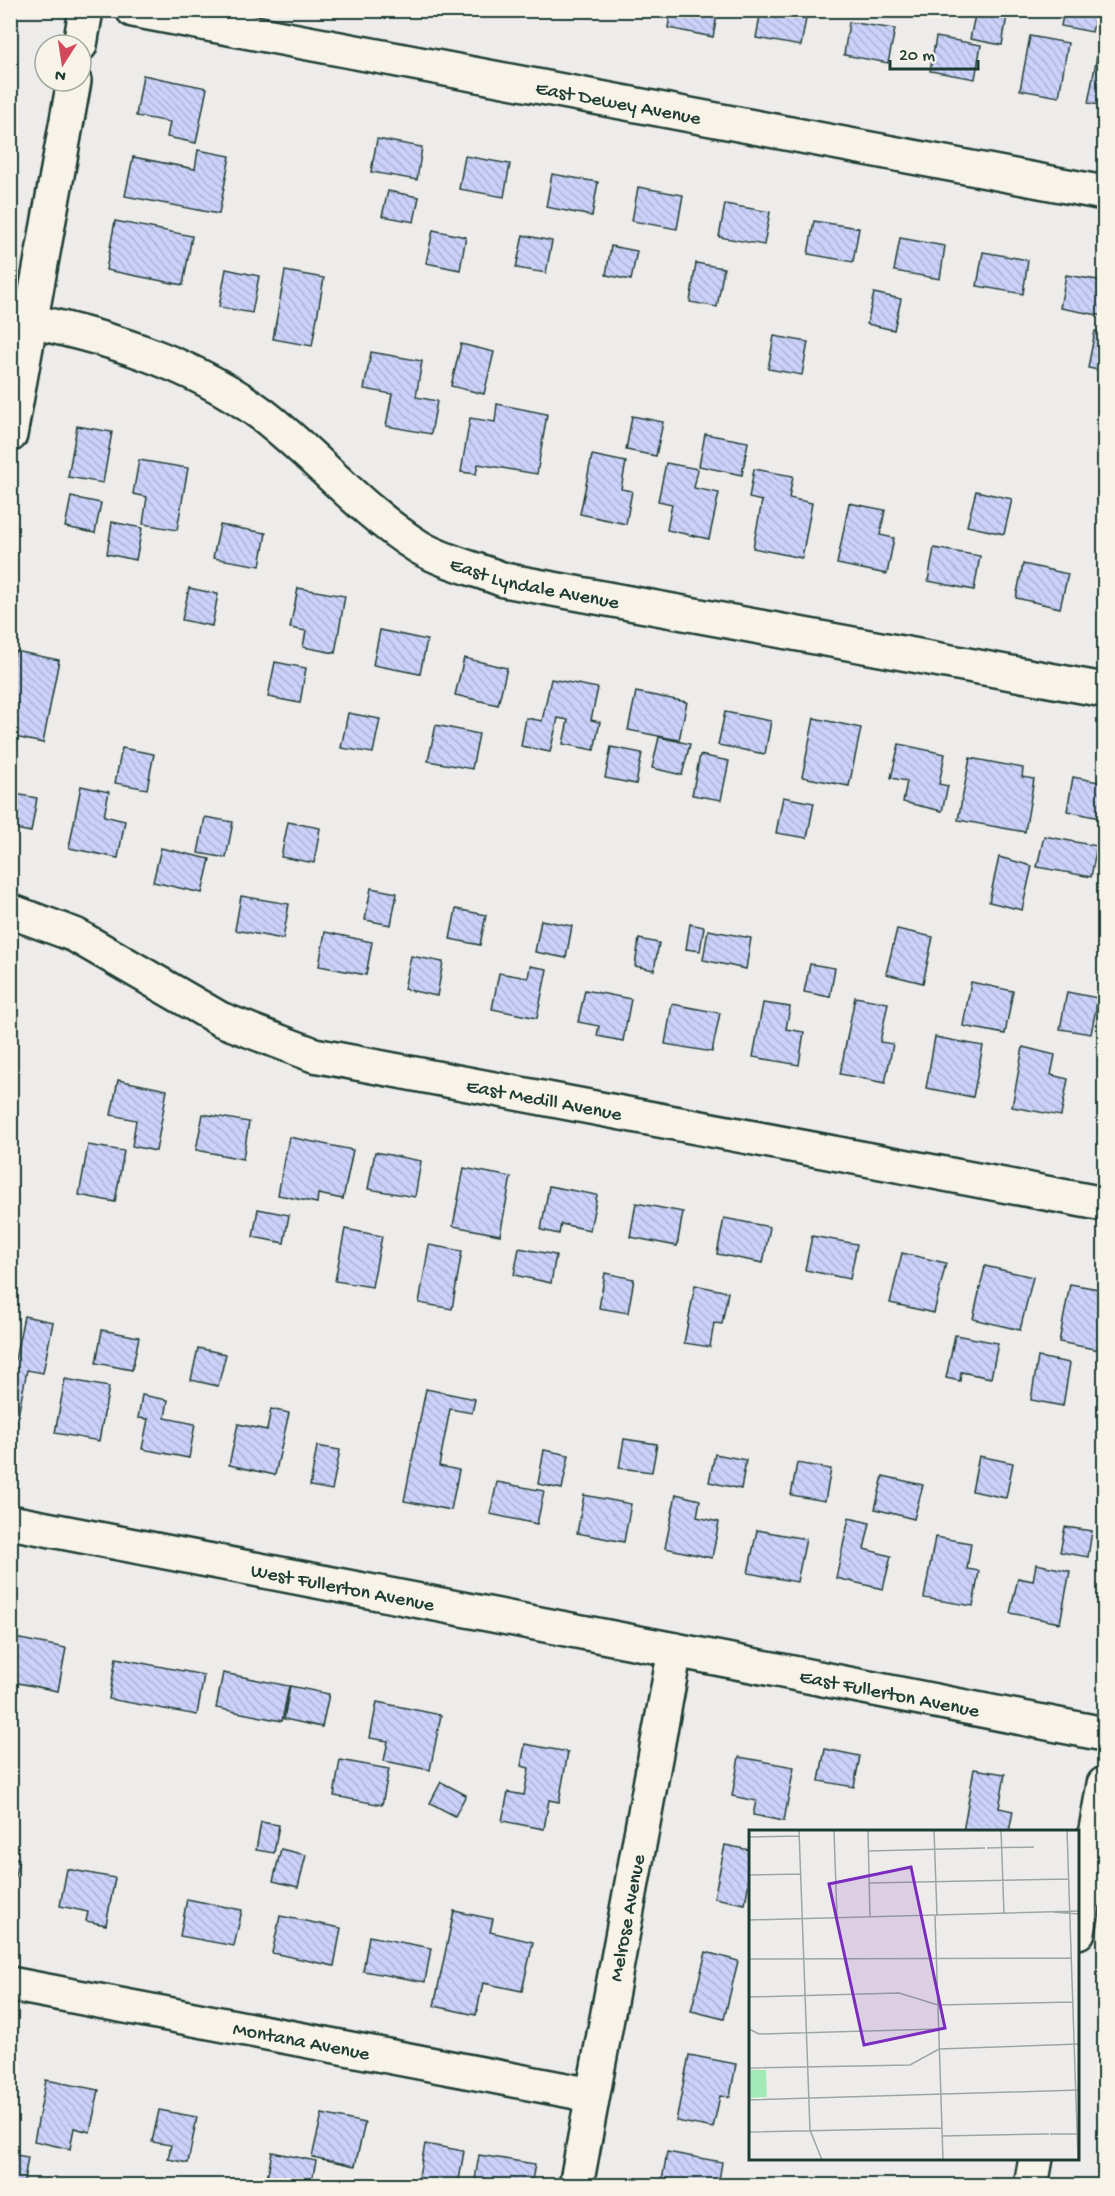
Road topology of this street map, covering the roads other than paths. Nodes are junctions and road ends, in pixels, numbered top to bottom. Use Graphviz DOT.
graph roads {
  1 [pos="86,10"];
  2 [pos="133,10"];
  3 [pos="82,33"];
  4 [pos="71,93"];
  5 [pos="1104,193"];
  6 [pos="21,319"];
  7 [pos="10,435"];
  8 [pos="1104,690"];
  9 [pos="10,911"];
  10 [pos="1104,1204"];
  11 [pos="10,1522"];
  12 [pos="675,1650"];
  13 [pos="1104,1734"];
  14 [pos="1104,1784"];
  15 [pos="1079,1921"];
  16 [pos="10,1984"];
  17 [pos="592,2095"];
  18 [pos="1036,2160"];
  19 [pos="576,2186"];
  20 [pos="1031,2186"];
  1 -- 3 [label="street"];
  2 -- 5 [label="street, East Dewey Avenue"];
  4 -- 6 [label="street"];
  6 -- 7 [label="street"];
  6 -- 8 [label="street, East Lyndale Avenue"];
  9 -- 10 [label="street, East Medill Avenue"];
  11 -- 12 [label="street, West Fullerton Avenue"];
  12 -- 13 [label="street, East Fullerton Avenue"];
  12 -- 17 [label="street, Melrose Avenue"];
  14 -- 15 [label="street"];
  16 -- 17 [label="street, Montana Avenue"];
  17 -- 19 [label="street, Melrose Avenue"];
  18 -- 20 [label="street"];
}
